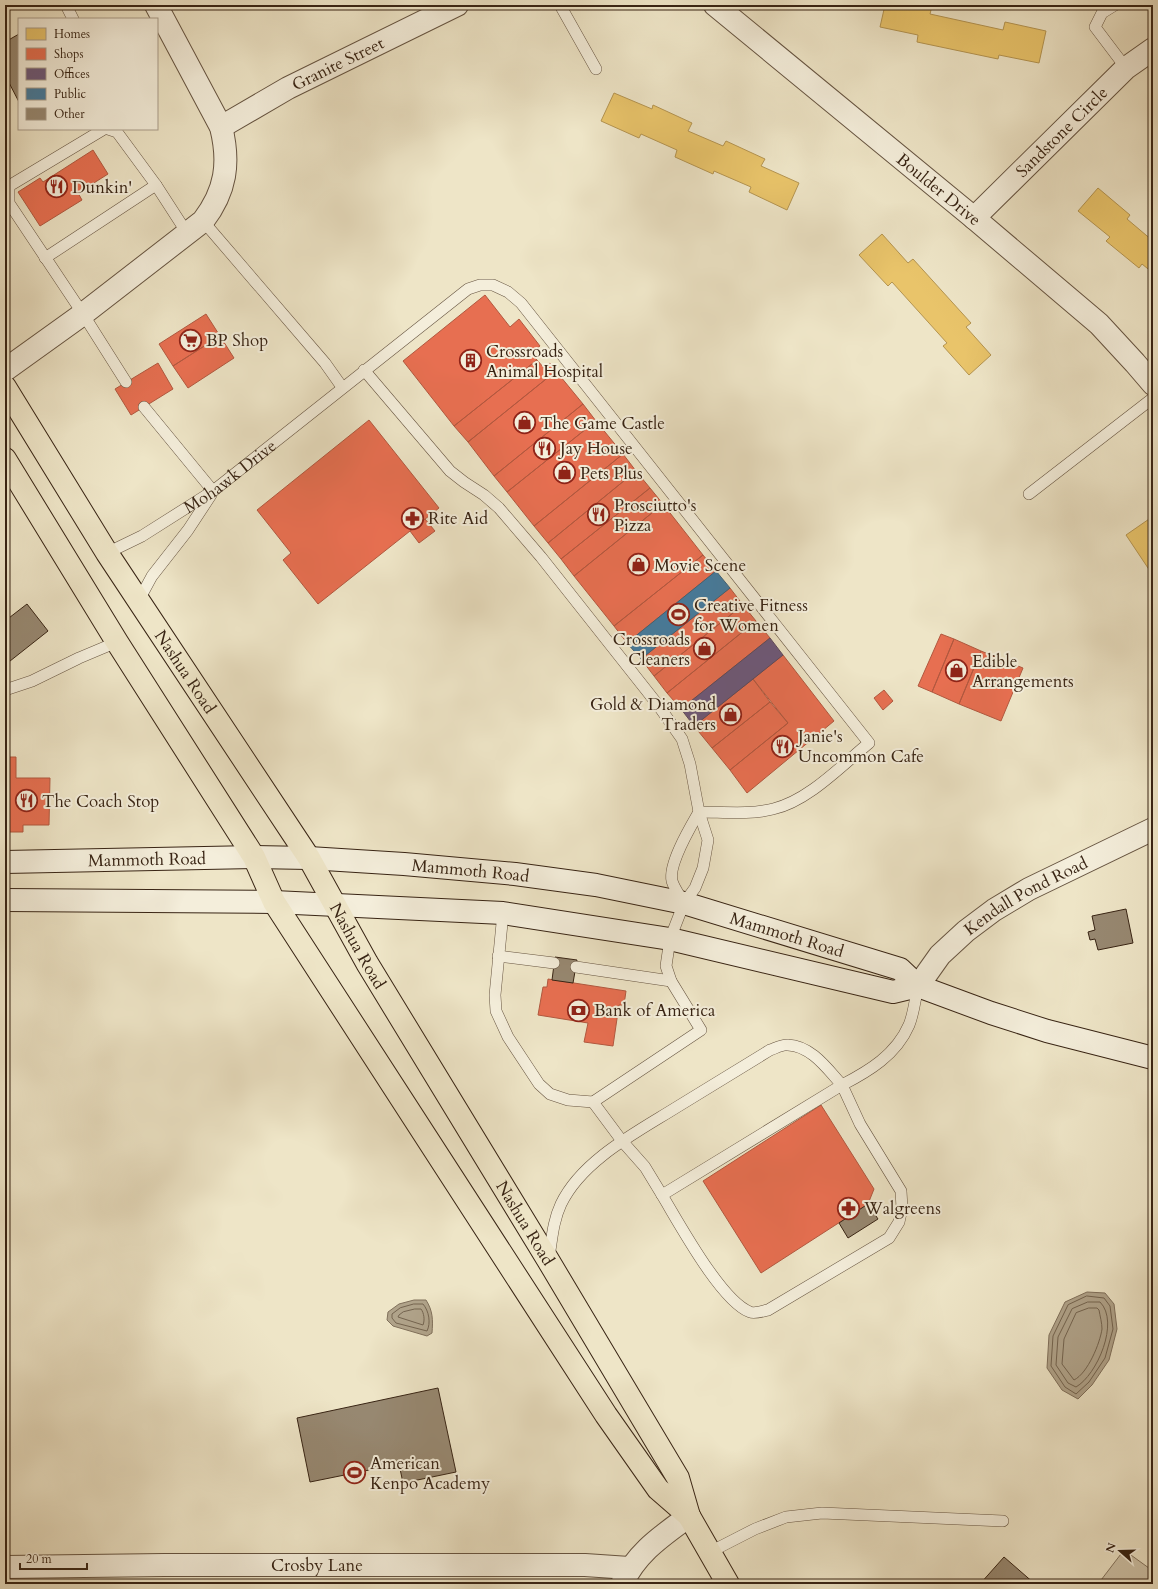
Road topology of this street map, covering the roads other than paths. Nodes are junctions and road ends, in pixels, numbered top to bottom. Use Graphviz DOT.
graph roads {
  1 [pos="66,5"];
  2 [pos="156,5"];
  3 [pos="457,5"];
  4 [pos="560,5"];
  5 [pos="715,5"];
  6 [pos="1116,5"];
  7 [pos="72,18"];
  8 [pos="1153,49"];
  9 [pos="1126,68"];
  10 [pos="596,69"];
  11 [pos="221,127"];
  12 [pos="102,130"];
  13 [pos="111,130"];
  14 [pos="156,185"];
  15 [pos="974,218"];
  16 [pos="195,227"];
  17 [pos="45,258"];
  18 [pos="83,314"];
  19 [pos="5,370"];
  20 [pos="364,370"];
  21 [pos="126,382"];
  22 [pos="1153,384"];
  23 [pos="5,387"];
  24 [pos="342,387"];
  25 [pos="1153,398"];
  26 [pos="144,407"];
  27 [pos="5,459"];
  28 [pos="213,491"];
  29 [pos="1029,494"];
  30 [pos="107,553"];
  31 [pos="139,600"];
  32 [pos="118,642"];
  33 [pos="5,690"];
  34 [pos="699,812"];
  35 [pos="1153,829"];
  36 [pos="254,857"];
  37 [pos="309,858"];
  38 [pos="5,862"];
  39 [pos="5,900"];
  40 [pos="274,902"];
  41 [pos="684,903"];
  42 [pos="335,904"];
  43 [pos="503,913"];
  44 [pos="670,939"];
  45 [pos="498,956"];
  46 [pos="554,963"];
  47 [pos="576,967"];
  48 [pos="671,981"];
  49 [pos="918,986"];
  50 [pos="1153,1058"];
  51 [pos="842,1086"];
  52 [pos="593,1102"];
  53 [pos="622,1141"];
  54 [pos="662,1195"];
  55 [pos="548,1260"];
  56 [pos="689,1516"];
  57 [pos="1003,1520"];
  58 [pos="710,1552"];
  59 [pos="5,1567"];
  60 [pos="626,1576"];
  61 [pos="728,1584"];
  1 -- 7 [label="lane"];
  2 -- 11 [label="street"];
  3 -- 11 [label="street, Granite Street"];
  4 -- 10 [label="lane"];
  5 -- 15 [label="street, Boulder Drive"];
  6 -- 9 [label="lane"];
  8 -- 9 [label="street, Sandstone Circle"];
  9 -- 15 [label="street, Sandstone Circle"];
  11 -- 16 [label="street"];
  12 -- 17 [label="lane"];
  13 -- 14 [label="lane"];
  14 -- 16 [label="lane"];
  14 -- 17 [label="lane"];
  15 -- 22 [label="street, Boulder Drive"];
  16 -- 18 [label="street"];
  16 -- 24 [label="lane"];
  17 -- 18 [label="lane"];
  18 -- 19 [label="street"];
  18 -- 21 [label="lane"];
  20 -- 24 [label="lane, Mohawk Drive"];
  20 -- 34 [label="lane"];
  20 -- 34 [label="lane, Mohawk Drive"];
  23 -- 30 [label="main road, Nashua Road"];
  24 -- 28 [label="lane, Mohawk Drive"];
  25 -- 29 [label="lane"];
  26 -- 28 [label="lane"];
  27 -- 32 [label="main road, Nashua Road"];
  28 -- 30 [label="lane, Mohawk Drive"];
  28 -- 31 [label="lane"];
  30 -- 31 [label="main road, Nashua Road"];
  31 -- 37 [label="main road, Nashua Road"];
  32 -- 33 [label="lane"];
  32 -- 36 [label="main road, Nashua Road"];
  34 -- 41 [label="lane"];
  34 -- 41 [label="lane"];
  35 -- 49 [label="street, Kendall Pond Road"];
  36 -- 37 [label="street, Mammoth Road"];
  36 -- 38 [label="street, Mammoth Road"];
  36 -- 40 [label="main road, Nashua Road"];
  37 -- 41 [label="street, Mammoth Road"];
  37 -- 42 [label="main road, Nashua Road"];
  39 -- 40 [label="street, Mammoth Road"];
  40 -- 42 [label="street, Mammoth Road"];
  40 -- 56 [label="main road, Nashua Road"];
  41 -- 44 [label="lane"];
  41 -- 49 [label="street, Mammoth Road"];
  42 -- 43 [label="street, Mammoth Road"];
  42 -- 55 [label="main road, Nashua Road"];
  43 -- 44 [label="street, Mammoth Road"];
  43 -- 45 [label="lane"];
  44 -- 48 [label="lane"];
  44 -- 49 [label="street, Mammoth Road"];
  45 -- 46 [label="lane"];
  45 -- 52 [label="lane"];
  47 -- 48 [label="lane"];
  48 -- 52 [label="lane"];
  49 -- 50 [label="street, Mammoth Road"];
  49 -- 51 [label="lane"];
  51 -- 53 [label="lane"];
  51 -- 54 [label="lane"];
  51 -- 54 [label="lane"];
  52 -- 53 [label="lane"];
  53 -- 54 [label="lane"];
  53 -- 55 [label="lane"];
  55 -- 56 [label="main road, Nashua Road"];
  56 -- 58 [label="main road, Nashua Road"];
  56 -- 60 [label="street"];
  57 -- 58 [label="lane"];
  58 -- 61 [label="main road, Nashua Road"];
  59 -- 60 [label="street, Crosby Lane"];
}
